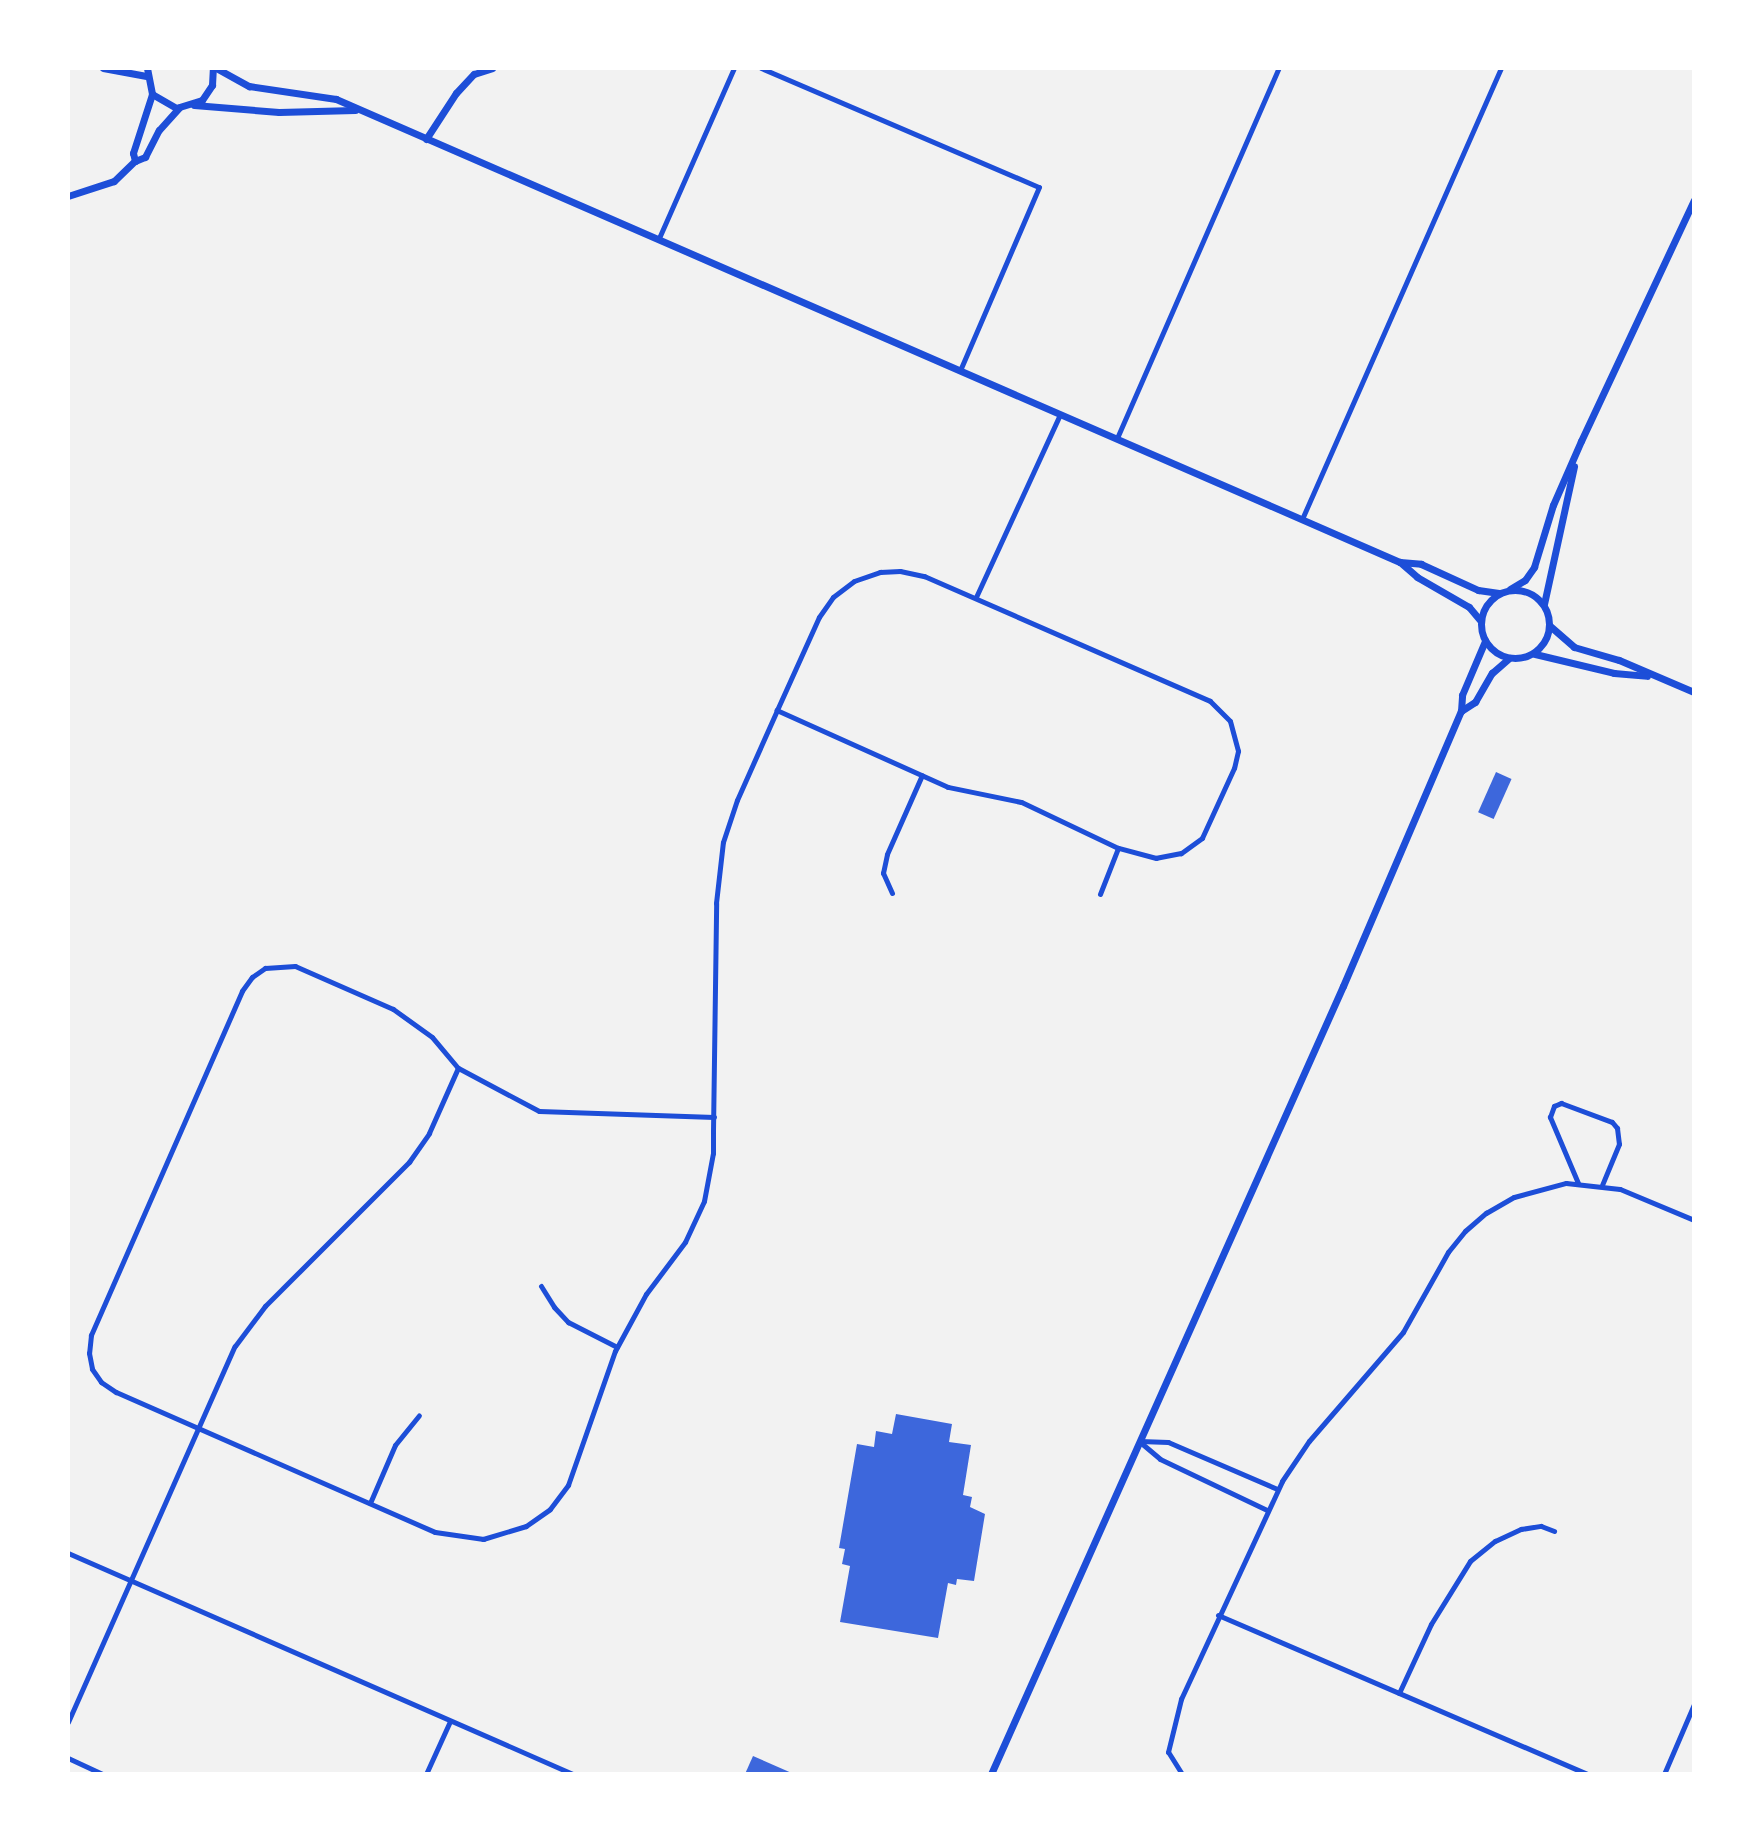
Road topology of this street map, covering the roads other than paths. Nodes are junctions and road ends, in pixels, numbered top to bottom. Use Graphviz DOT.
graph roads {
  1 [pos="103,68"];
  2 [pos="214,68"];
  3 [pos="492,68"];
  4 [pos="734,68"];
  5 [pos="761,68"];
  6 [pos="1279,68"];
  7 [pos="1501,68"];
  8 [pos="146,72"];
  9 [pos="152,94"];
  10 [pos="194,105"];
  11 [pos="179,108"];
  12 [pos="357,110"];
  13 [pos="426,139"];
  14 [pos="135,161"];
  15 [pos="68,196"];
  16 [pos="1694,200"];
  17 [pos="659,238"];
  18 [pos="960,370"];
  19 [pos="1060,414"];
  20 [pos="1117,438"];
  21 [pos="1581,441"];
  22 [pos="1302,519"];
  23 [pos="1400,562"];
  24 [pos="1510,589"];
  25 [pos="1499,593"];
  26 [pos="976,597"];
  27 [pos="1544,604"];
  28 [pos="1480,620"];
  29 [pos="1550,626"];
  30 [pos="1485,641"];
  31 [pos="1535,654"];
  32 [pos="1509,658"];
  33 [pos="1654,676"];
  34 [pos="1694,692"];
  35 [pos="777,710"];
  36 [pos="1461,711"];
  37 [pos="922,775"];
  38 [pos="1118,848"];
  39 [pos="892,893"];
  40 [pos="1100,894"];
  41 [pos="458,1068"];
  42 [pos="714,1117"];
  43 [pos="1578,1183"];
  44 [pos="1602,1185"];
  45 [pos="1694,1220"];
  46 [pos="541,1286"];
  47 [pos="617,1347"];
  48 [pos="419,1415"];
  49 [pos="197,1427"];
  50 [pos="1139,1441"];
  51 [pos="1277,1489"];
  52 [pos="370,1503"];
  53 [pos="1267,1510"];
  54 [pos="1554,1531"];
  55 [pos="68,1553"];
  56 [pos="130,1581"];
  57 [pos="1218,1615"];
  58 [pos="1399,1693"];
  59 [pos="1694,1704"];
  60 [pos="450,1721"];
  61 [pos="68,1722"];
  62 [pos="68,1758"];
  63 [pos="102,1774"];
  64 [pos="426,1774"];
  65 [pos="573,1774"];
  66 [pos="991,1774"];
  67 [pos="1182,1774"];
  68 [pos="1588,1774"];
  69 [pos="1664,1774"];
  1 -- 8 [label="main road"];
  2 -- 10 [label="main road"];
  2 -- 12 [label="main road"];
  3 -- 13 [label="main road"];
  4 -- 17 [label="street"];
  5 -- 18 [label="street"];
  6 -- 20 [label="street"];
  7 -- 22 [label="street"];
  8 -- 9 [label="main road"];
  9 -- 11 [label="main road"];
  9 -- 14 [label="main road"];
  10 -- 11 [label="main road"];
  10 -- 12 [label="main road"];
  11 -- 14 [label="main road"];
  12 -- 13 [label="main road"];
  13 -- 17 [label="main road"];
  14 -- 15 [label="main road"];
  16 -- 21 [label="main road"];
  17 -- 18 [label="main road"];
  18 -- 19 [label="main road"];
  19 -- 20 [label="main road"];
  19 -- 26 [label="street"];
  20 -- 22 [label="main road"];
  21 -- 24 [label="main road"];
  21 -- 27 [label="main road"];
  22 -- 23 [label="main road"];
  23 -- 25 [label="main road"];
  23 -- 28 [label="main road"];
  24 -- 25 [label="main road"];
  24 -- 27 [label="main road"];
  25 -- 28 [label="main road"];
  26 -- 35 [label="street"];
  26 -- 38 [label="street"];
  27 -- 29 [label="main road"];
  28 -- 30 [label="main road"];
  29 -- 31 [label="main road"];
  29 -- 33 [label="main road"];
  30 -- 32 [label="main road"];
  30 -- 36 [label="main road"];
  31 -- 32 [label="main road"];
  31 -- 33 [label="main road"];
  32 -- 36 [label="main road"];
  33 -- 34 [label="main road"];
  35 -- 37 [label="street"];
  35 -- 42 [label="street"];
  36 -- 50 [label="main road"];
  37 -- 38 [label="street"];
  37 -- 39 [label="street"];
  38 -- 40 [label="street"];
  41 -- 42 [label="street"];
  41 -- 49 [label="street"];
  41 -- 49 [label="street"];
  42 -- 47 [label="street"];
  43 -- 44 [label="street"];
  43 -- 44 [label="street"];
  43 -- 51 [label="street"];
  44 -- 45 [label="street"];
  46 -- 47 [label="street"];
  47 -- 52 [label="street"];
  48 -- 52 [label="street"];
  49 -- 52 [label="street"];
  49 -- 56 [label="street"];
  50 -- 51 [label="street"];
  50 -- 53 [label="street"];
  50 -- 66 [label="main road"];
  51 -- 53 [label="street"];
  53 -- 57 [label="street"];
  54 -- 58 [label="street"];
  55 -- 56 [label="street"];
  56 -- 60 [label="street"];
  56 -- 61 [label="street"];
  57 -- 58 [label="street"];
  57 -- 67 [label="street"];
  58 -- 68 [label="street"];
  59 -- 69 [label="street"];
  60 -- 64 [label="street"];
  60 -- 65 [label="street"];
  62 -- 63 [label="street"];
}
